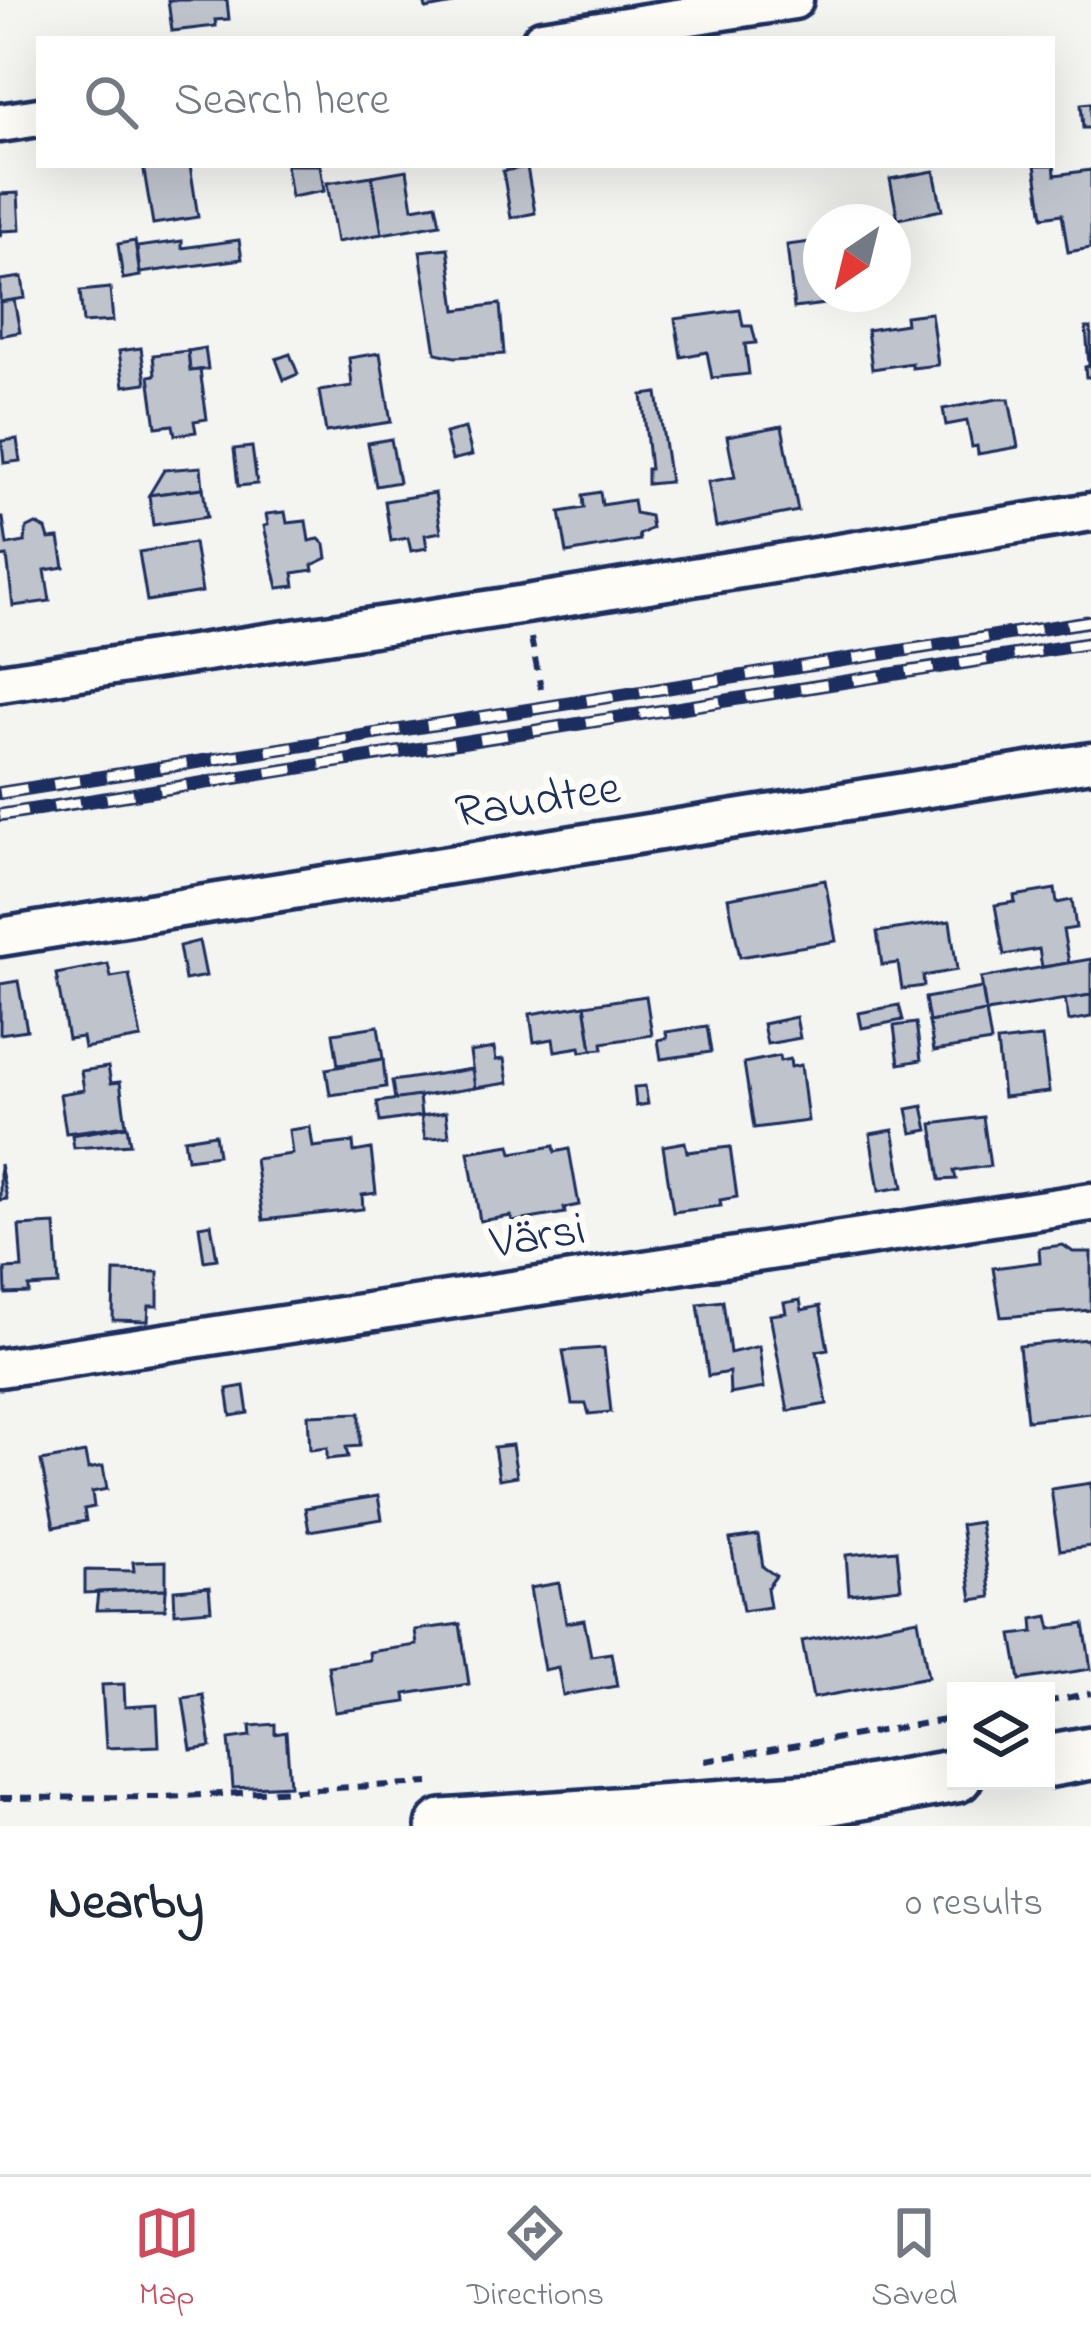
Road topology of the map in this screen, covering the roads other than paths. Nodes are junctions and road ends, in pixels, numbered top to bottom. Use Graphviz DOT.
graph roads {
  1 [pos="794,0"];
  2 [pos="561,36"];
  3 [pos="36,117"];
  4 [pos="0,123"];
  5 [pos="1091,512"];
  6 [pos="0,683"];
  7 [pos="1091,762"];
  8 [pos="0,937"];
  9 [pos="1091,1202"];
  10 [pos="0,1368"];
  11 [pos="1091,1753"];
  12 [pos="1055,1759"];
  13 [pos="947,1780"];
  14 [pos="435,1805"];
  15 [pos="830,1813"];
  1 -- 2 [label="street"];
  3 -- 4 [label="street"];
  5 -- 6 [label="street"];
  7 -- 8 [label="street, Raudtee"];
  9 -- 10 [label="street, Värsi"];
  11 -- 12 [label="main road"];
  13 -- 15 [label="main road"];
  14 -- 15 [label="main road"];
}
